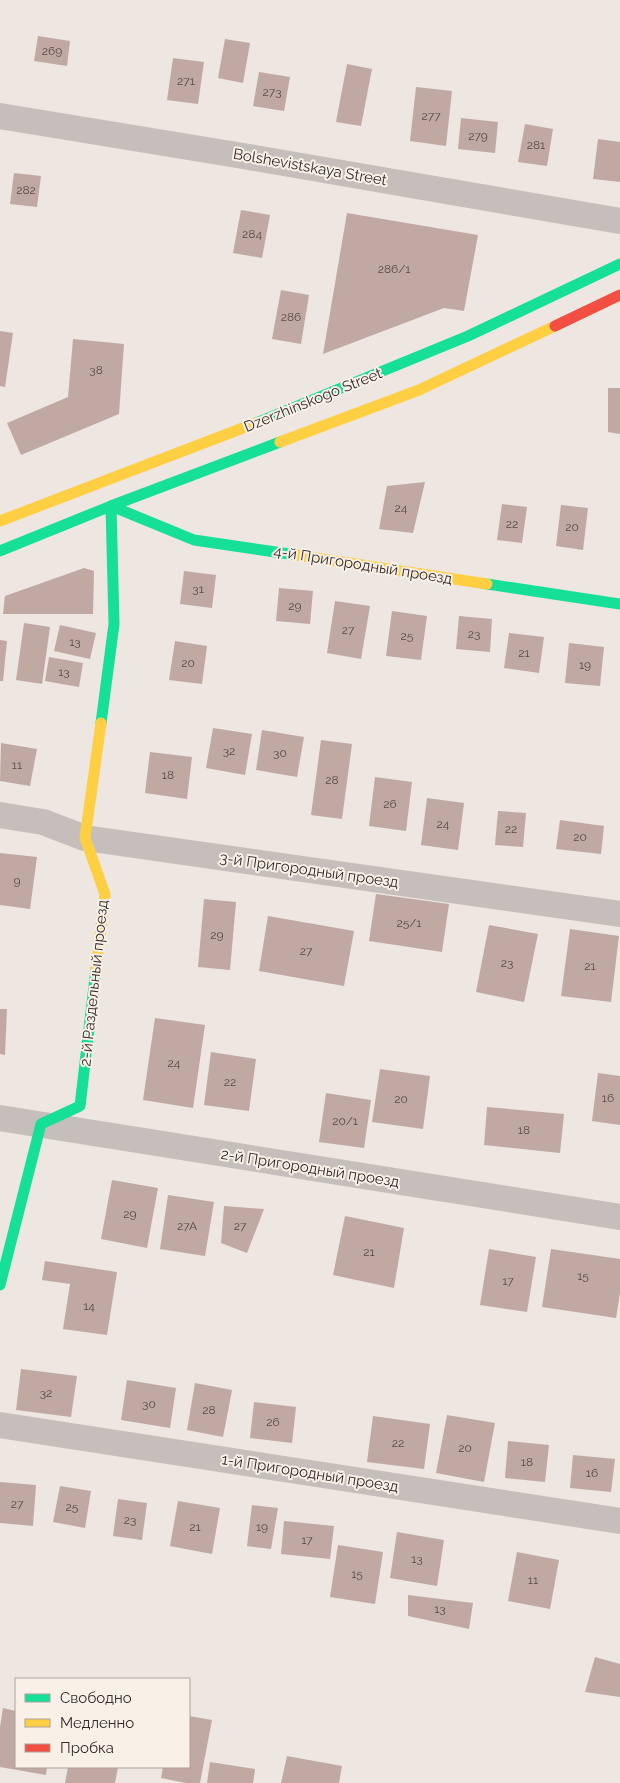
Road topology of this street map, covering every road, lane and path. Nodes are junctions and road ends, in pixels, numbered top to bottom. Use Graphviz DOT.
graph roads {
  1 [pos="0,116"];
  2 [pos="620,221"];
  3 [pos="620,264"];
  4 [pos="620,295"];
  5 [pos="111,506"];
  6 [pos="0,521"];
  7 [pos="0,551"];
  8 [pos="620,604"];
  9 [pos="0,815"];
  10 [pos="85,838"];
  11 [pos="620,914"];
  12 [pos="0,1118"];
  13 [pos="41,1124"];
  14 [pos="620,1217"];
  15 [pos="0,1285"];
  16 [pos="0,1425"];
  17 [pos="620,1520"];
  1 -- 2 [label="street, Bolshevistskaya Street"];
  3 -- 6 [label="main road, Dzerzhinskogo Street"];
  4 -- 5 [label="main road, Dzerzhinskogo Street"];
  5 -- 7 [label="main road, Dzerzhinskogo Street"];
  5 -- 8 [label="main road, 4-й Пригородный проезд"];
  5 -- 10 [label="main road, 2-й Раздельный проезд"];
  9 -- 10 [label="street, 3-й Пригородный проезд"];
  10 -- 11 [label="street, 3-й Пригородный проезд"];
  10 -- 13 [label="main road, 2-й Раздельный проезд"];
  12 -- 13 [label="street, 2-й Пригородный проезд"];
  13 -- 14 [label="street, 2-й Пригородный проезд"];
  13 -- 15 [label="main road"];
  16 -- 17 [label="street, 1-й Пригородный проезд"];
}
